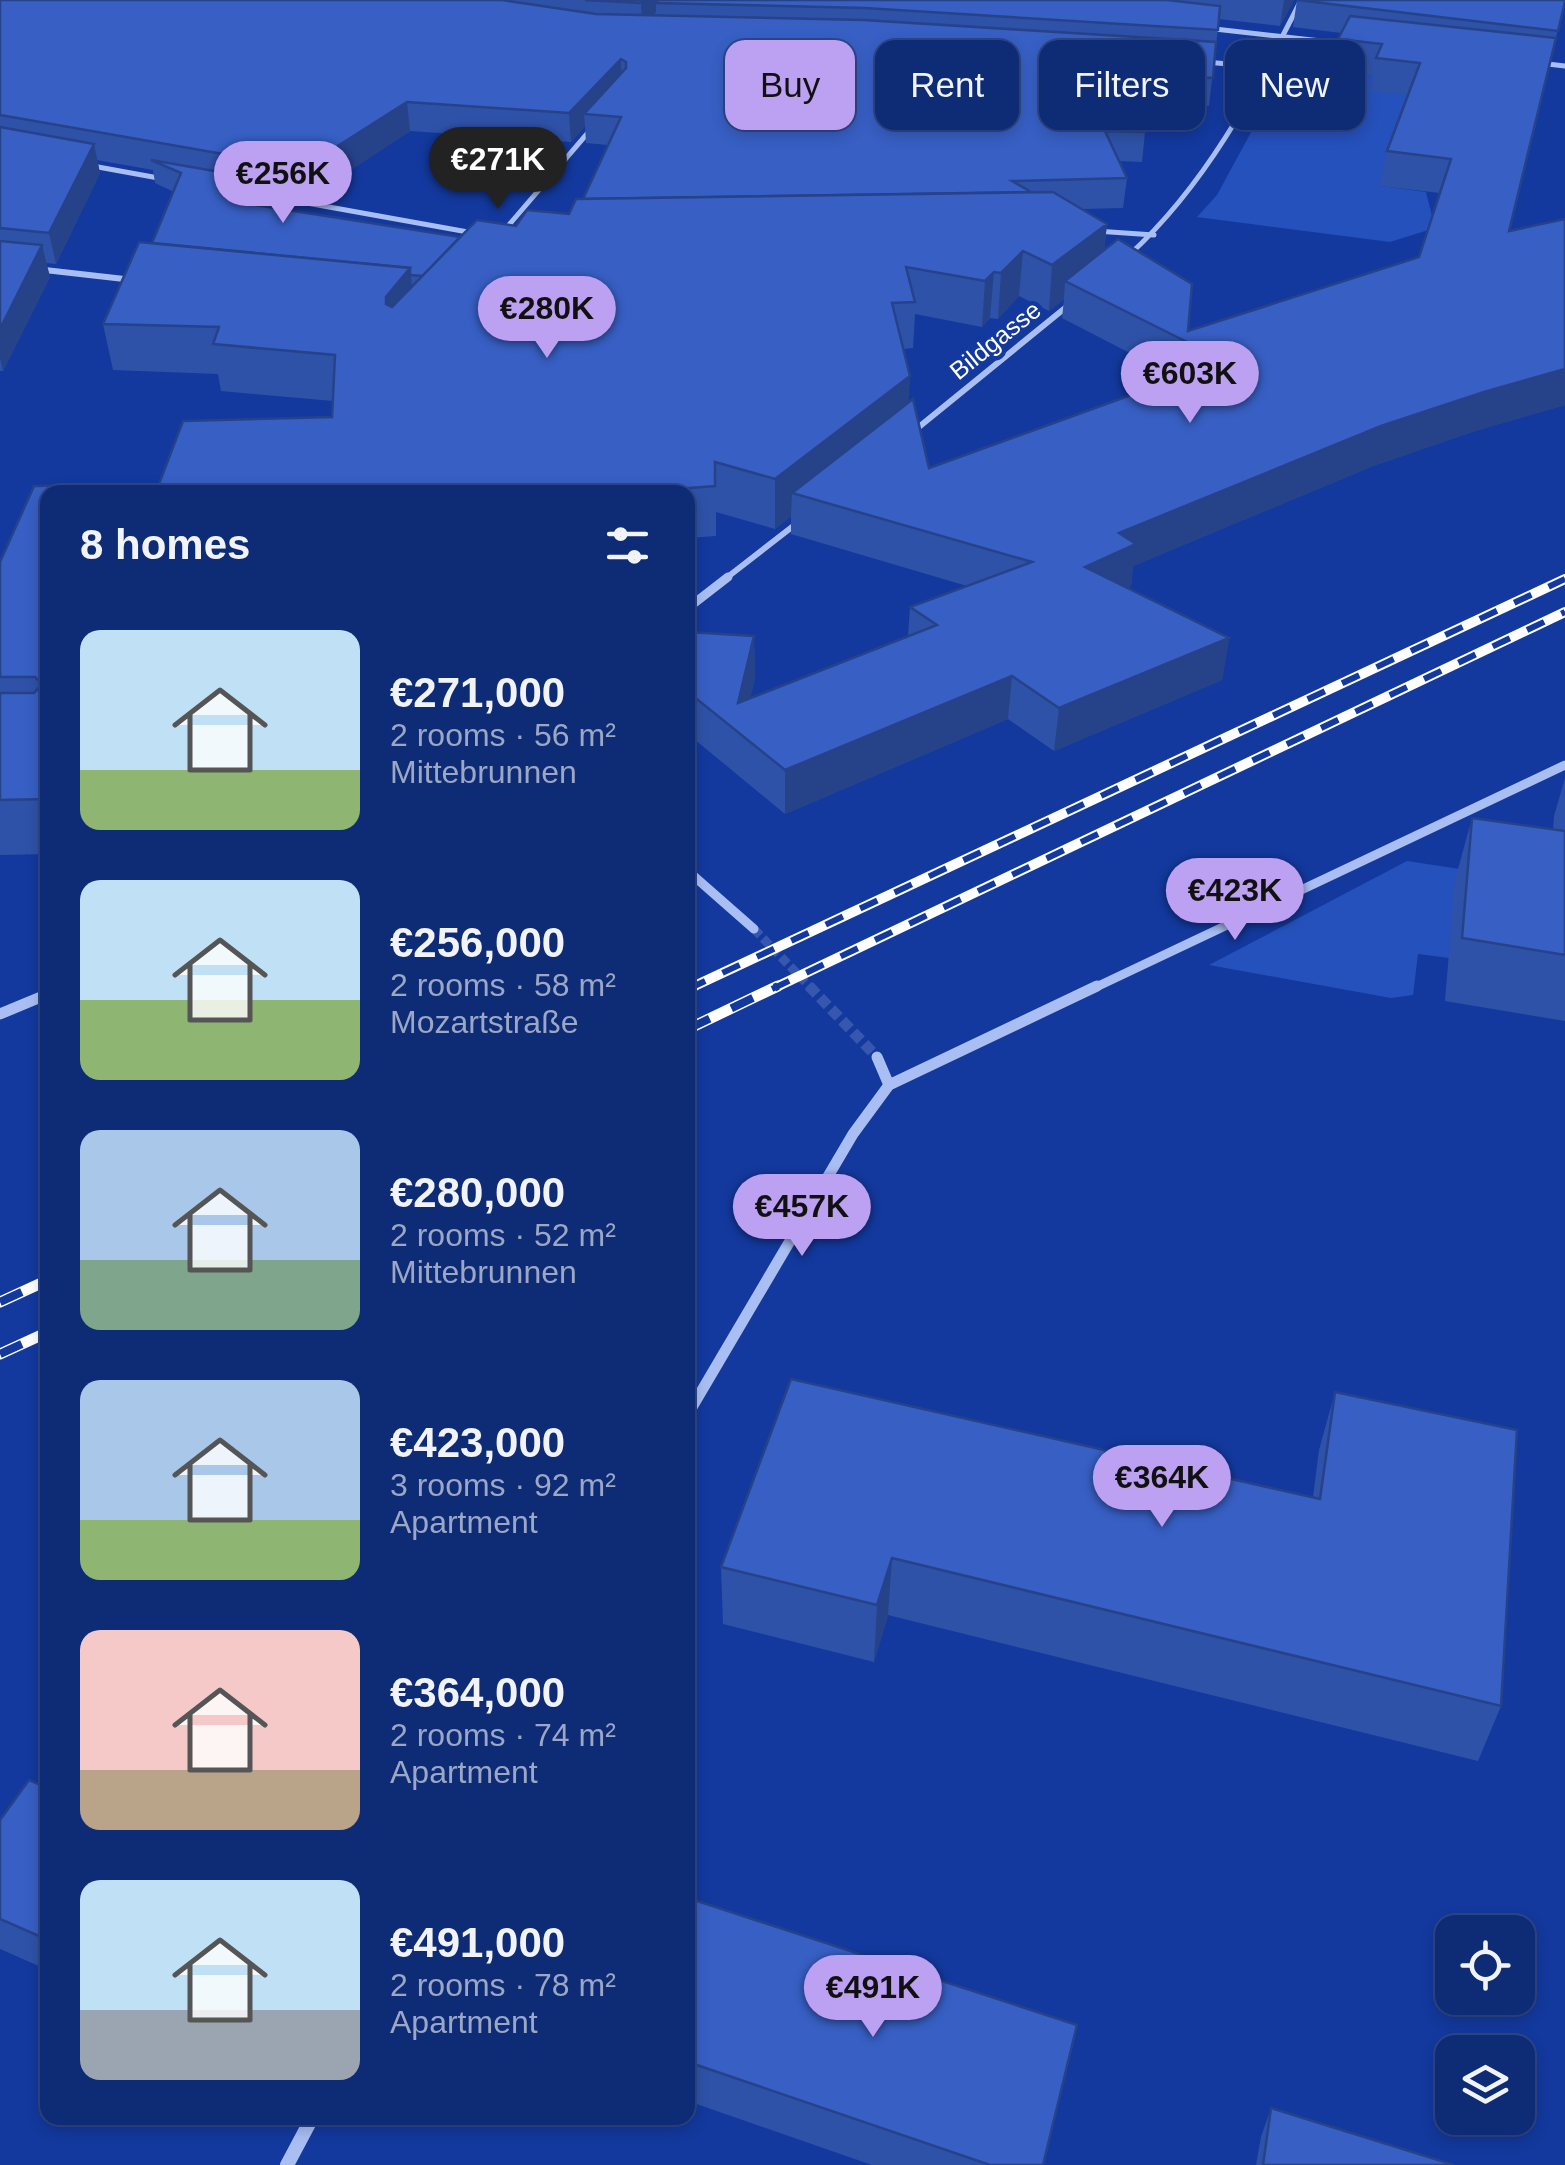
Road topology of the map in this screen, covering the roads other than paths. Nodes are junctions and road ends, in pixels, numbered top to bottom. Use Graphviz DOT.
graph roads {
  1 [pos="1301,0"];
  2 [pos="1190,26"];
  3 [pos="1282,38"];
  4 [pos="1304,40"];
  5 [pos="1531,62"];
  6 [pos="1565,66"];
  7 [pos="597,123"];
  8 [pos="1227,130"];
  9 [pos="76,162"];
  10 [pos="172,180"];
  11 [pos="278,197"];
  12 [pos="1084,230"];
  13 [pos="1154,235"];
  14 [pos="496,238"];
  15 [pos="512,238"];
  16 [pos="18,267"];
  17 [pos="1111,270"];
  18 [pos="141,280"];
  19 [pos="1080,296"];
  20 [pos="898,443"];
  21 [pos="809,514"];
  22 [pos="695,603"];
  23 [pos="1565,764"];
  24 [pos="695,876"];
  25 [pos="754,929"];
  26 [pos="40,997"];
  27 [pos="0,1014"];
  28 [pos="877,1057"];
  29 [pos="888,1085"];
  30 [pos="695,1402"];
  31 [pos="308,2125"];
  32 [pos="287,2165"];
  1 -- 3 [label="street"];
  2 -- 3 [label="street"];
  3 -- 4 [label="street"];
  5 -- 6 [label="street"];
  7 -- 14 [label="street"];
  8 -- 13 [label="street"];
  9 -- 10 [label="street"];
  11 -- 14 [label="street"];
  12 -- 13 [label="street"];
  13 -- 17 [label="street"];
  14 -- 15 [label="street"];
  16 -- 18 [label="street"];
  19 -- 20 [label="street, Bildgasse"];
  21 -- 22 [label="street"];
  23 -- 29 [label="street"];
  24 -- 25 [label="street"];
  26 -- 27 [label="street"];
  28 -- 29 [label="street"];
  29 -- 30 [label="street"];
  31 -- 32 [label="street"];
}
